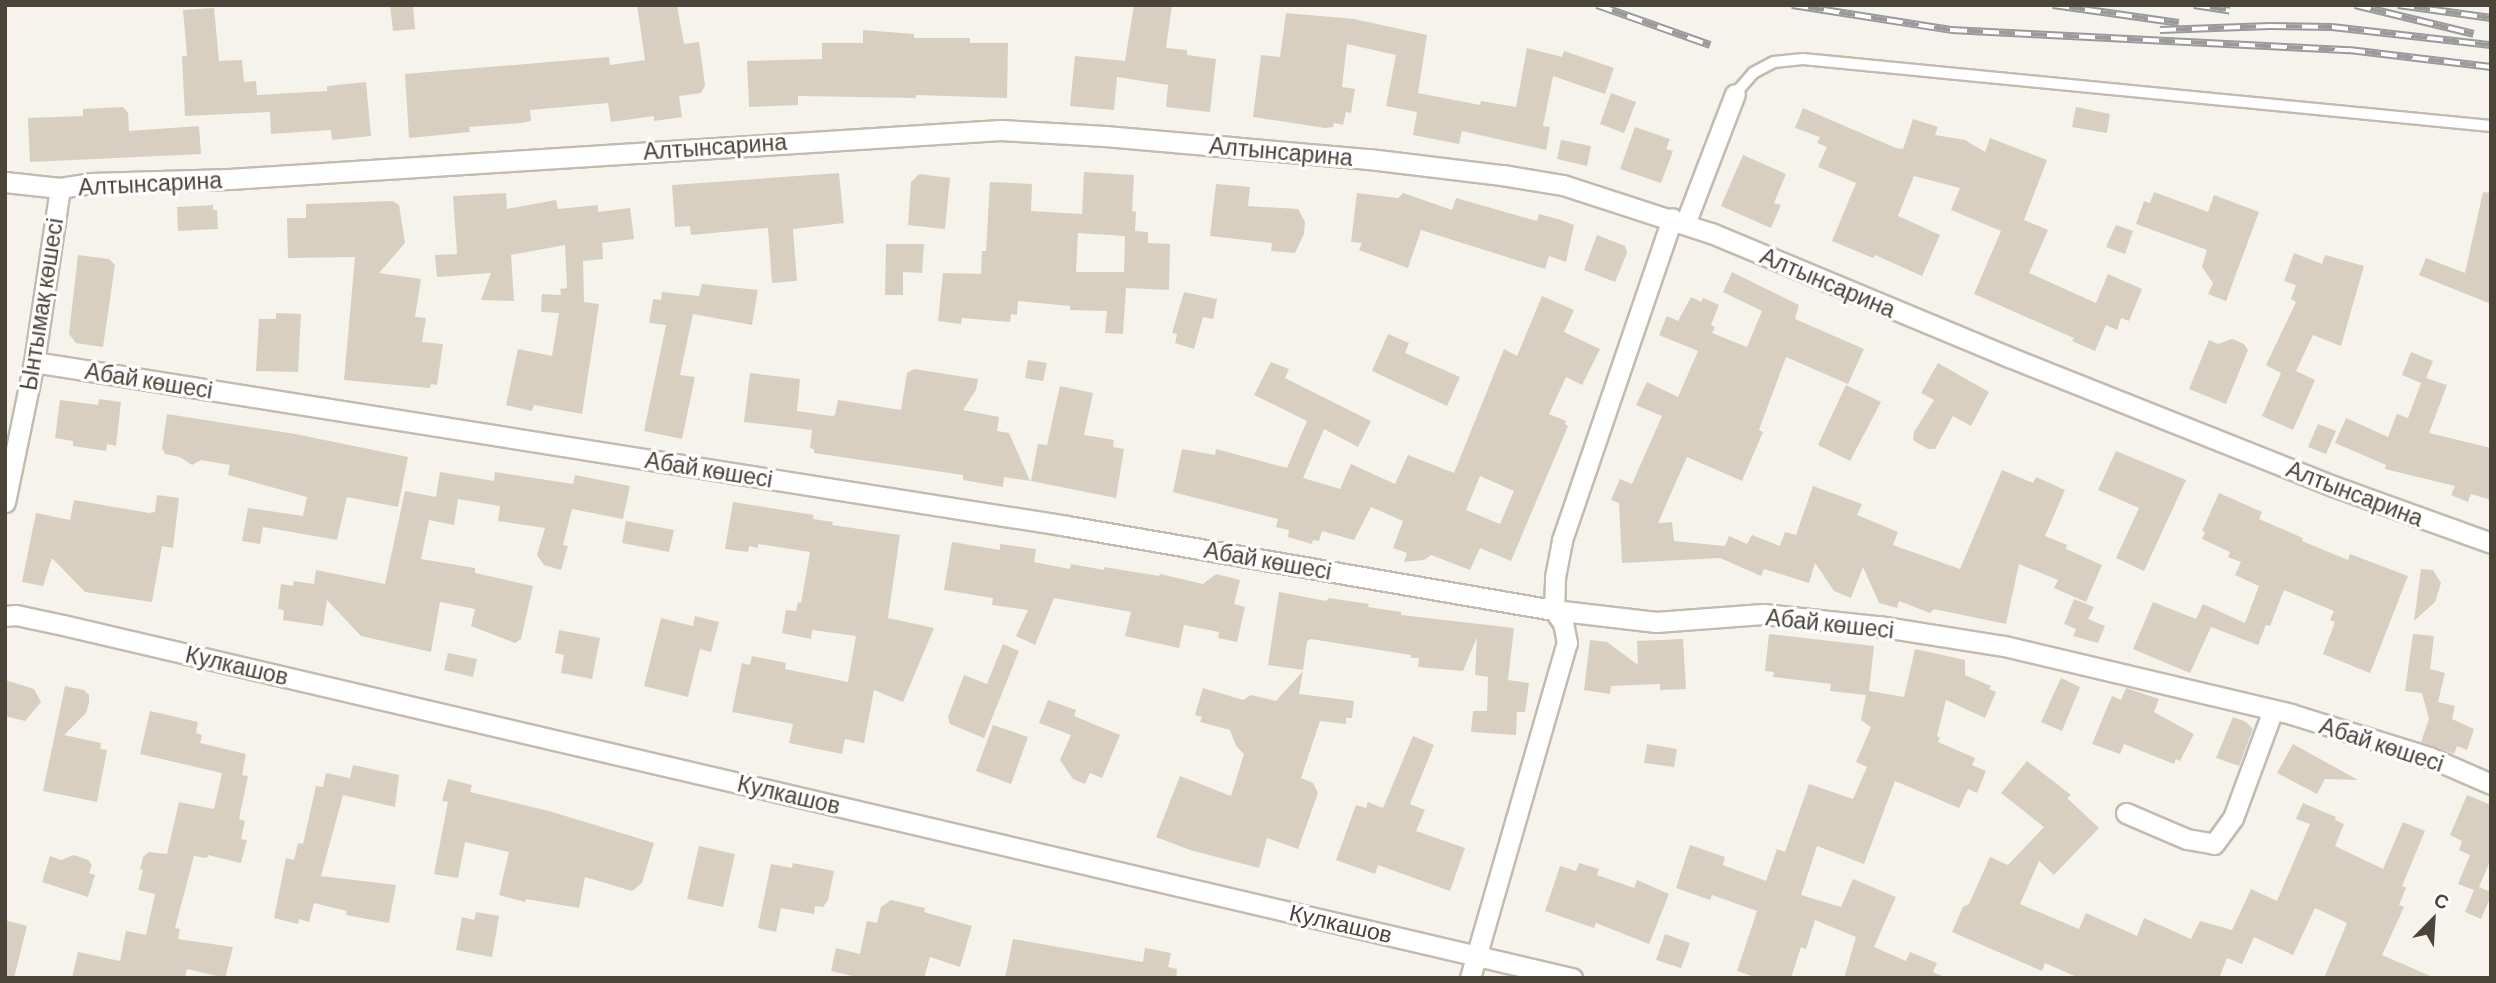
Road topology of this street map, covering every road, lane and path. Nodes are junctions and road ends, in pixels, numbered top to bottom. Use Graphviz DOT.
graph roads {
  1 [pos="1735,94"];
  2 [pos="2491,126"];
  3 [pos="5,183"];
  4 [pos="60,188"];
  5 [pos="1678,221"];
  6 [pos="34,362"];
  7 [pos="5,502"];
  8 [pos="2491,543"];
  9 [pos="1554,610"];
  10 [pos="5,616"];
  11 [pos="2273,710"];
  12 [pos="2491,783"];
  13 [pos="2126,813"];
  14 [pos="1478,955"];
  15 [pos="1469,978"];
  16 [pos="1572,978"];
  1 -- 2 [label="lane"];
  1 -- 5 [label="street"];
  3 -- 4 [label="street, Алтынсарина"];
  4 -- 5 [label="street, Алтынсарина"];
  4 -- 6 [label="street, Ынтымақ көшесі"];
  5 -- 8 [label="street, Алтынсарина"];
  5 -- 9 [label="street"];
  6 -- 7 [label="street, Ынтымақ көшесі"];
  6 -- 9 [label="street, Абай көшесі"];
  9 -- 11 [label="street, Абай көшесі"];
  9 -- 14 [label="street"];
  10 -- 14 [label="street, Кулкашов"];
  11 -- 12 [label="street, Абай көшесі"];
  11 -- 13 [label="street"];
  14 -- 15 [label="street"];
  14 -- 16 [label="street, Кулкашов"];
}
